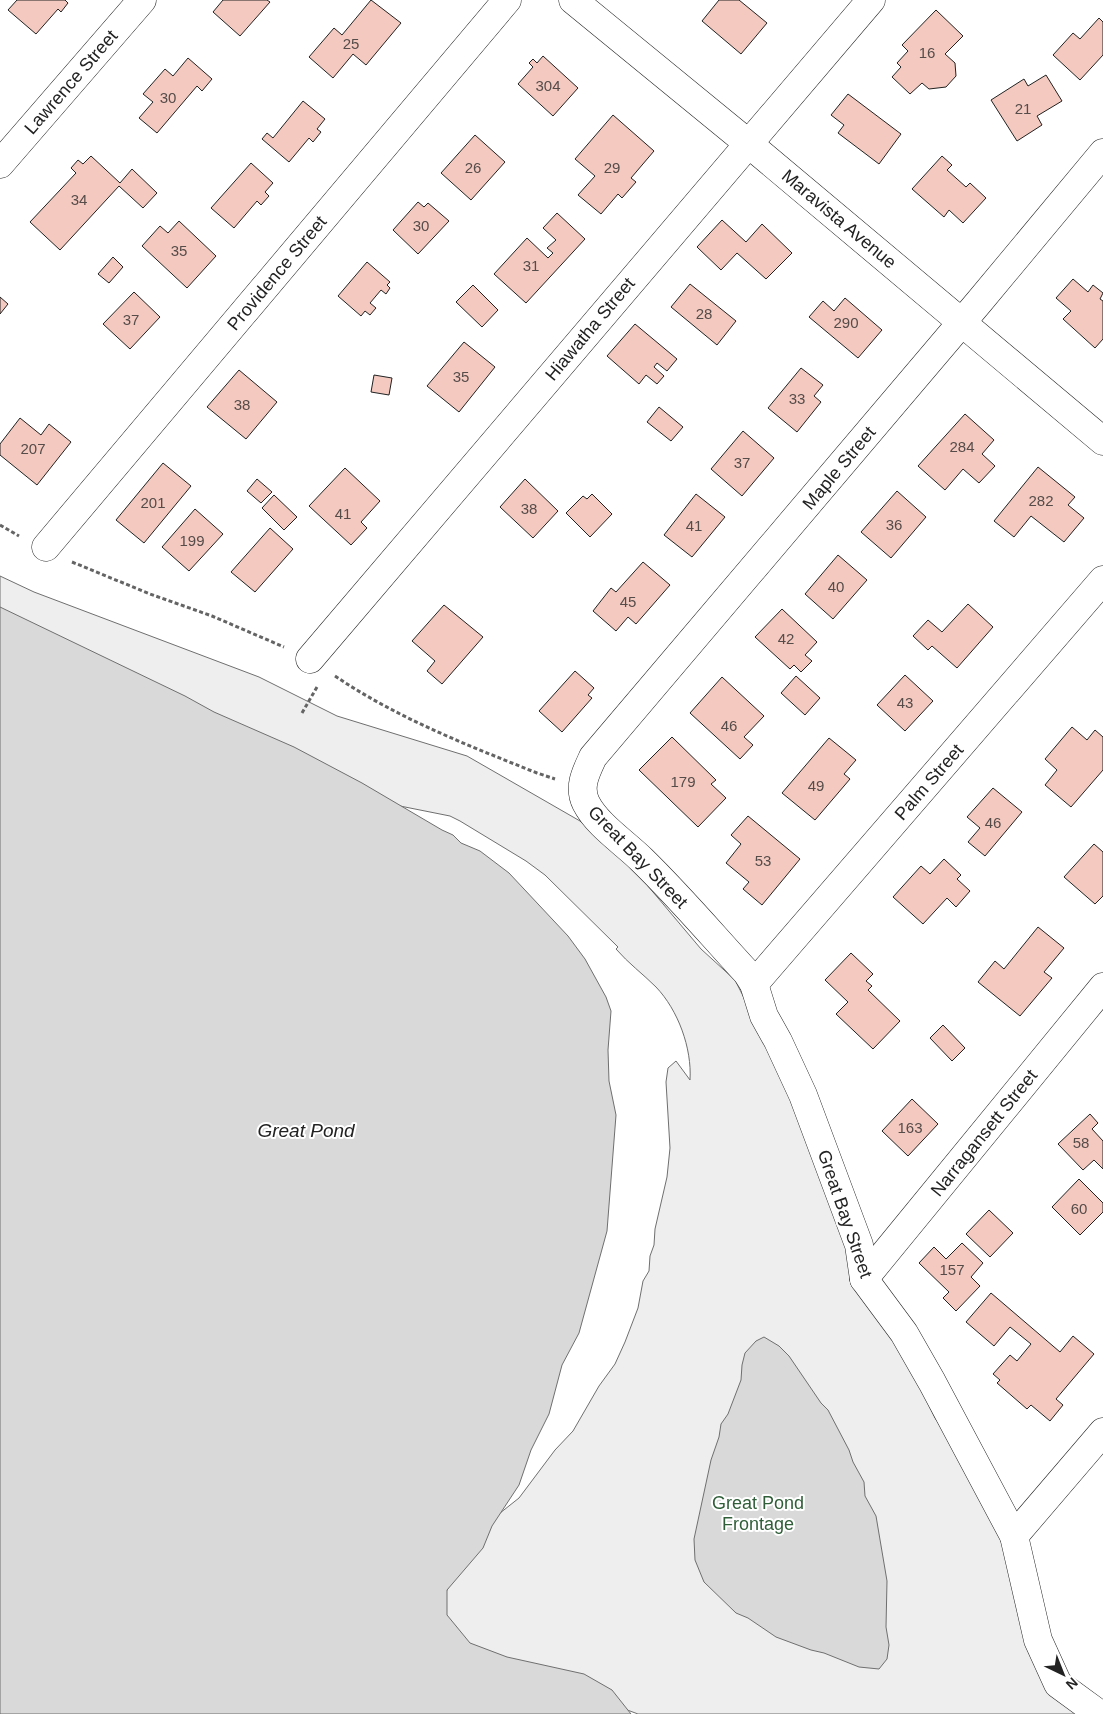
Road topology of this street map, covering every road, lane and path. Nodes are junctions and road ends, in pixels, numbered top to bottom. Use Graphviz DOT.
graph roads {
  1 [pos="142,0"];
  2 [pos="508,0"];
  3 [pos="573,0"];
  4 [pos="871,0"];
  5 [pos="748,144"];
  6 [pos="1103,153"];
  7 [pos="0,164"];
  8 [pos="962,323"];
  9 [pos="1103,441"];
  10 [pos="46,547"];
  11 [pos="1103,580"];
  12 [pos="310,659"];
  13 [pos="316,688"];
  14 [pos="302,713"];
  15 [pos="582,787"];
  16 [pos="754,984"];
  17 [pos="1103,987"];
  18 [pos="864,1278"];
  19 [pos="1103,1432"];
  20 [pos="1014,1536"];
  21 [pos="1099,1714"];
  1 -- 7 [label="street, Lawrence Street"];
  2 -- 10 [label="street, Providence Street"];
  3 -- 5 [label="street, Maravista Avenue"];
  4 -- 5 [label="street, Hiawatha Street"];
  5 -- 8 [label="street, Maravista Avenue"];
  5 -- 12 [label="street, Hiawatha Street"];
  6 -- 8 [label="street, Maple Street"];
  8 -- 9 [label="street, Maravista Avenue"];
  8 -- 15 [label="street, Maple Street"];
  11 -- 16 [label="street, Palm Street"];
  13 -- 14 [label="path"];
  15 -- 16 [label="street, Great Bay Street"];
  16 -- 18 [label="street, Great Bay Street"];
  17 -- 18 [label="street, Narragansett Street"];
  18 -- 20 [label="street, Great Bay Street"];
  19 -- 20 [label="street"];
  20 -- 21 [label="street, Great Bay Street"];
}
